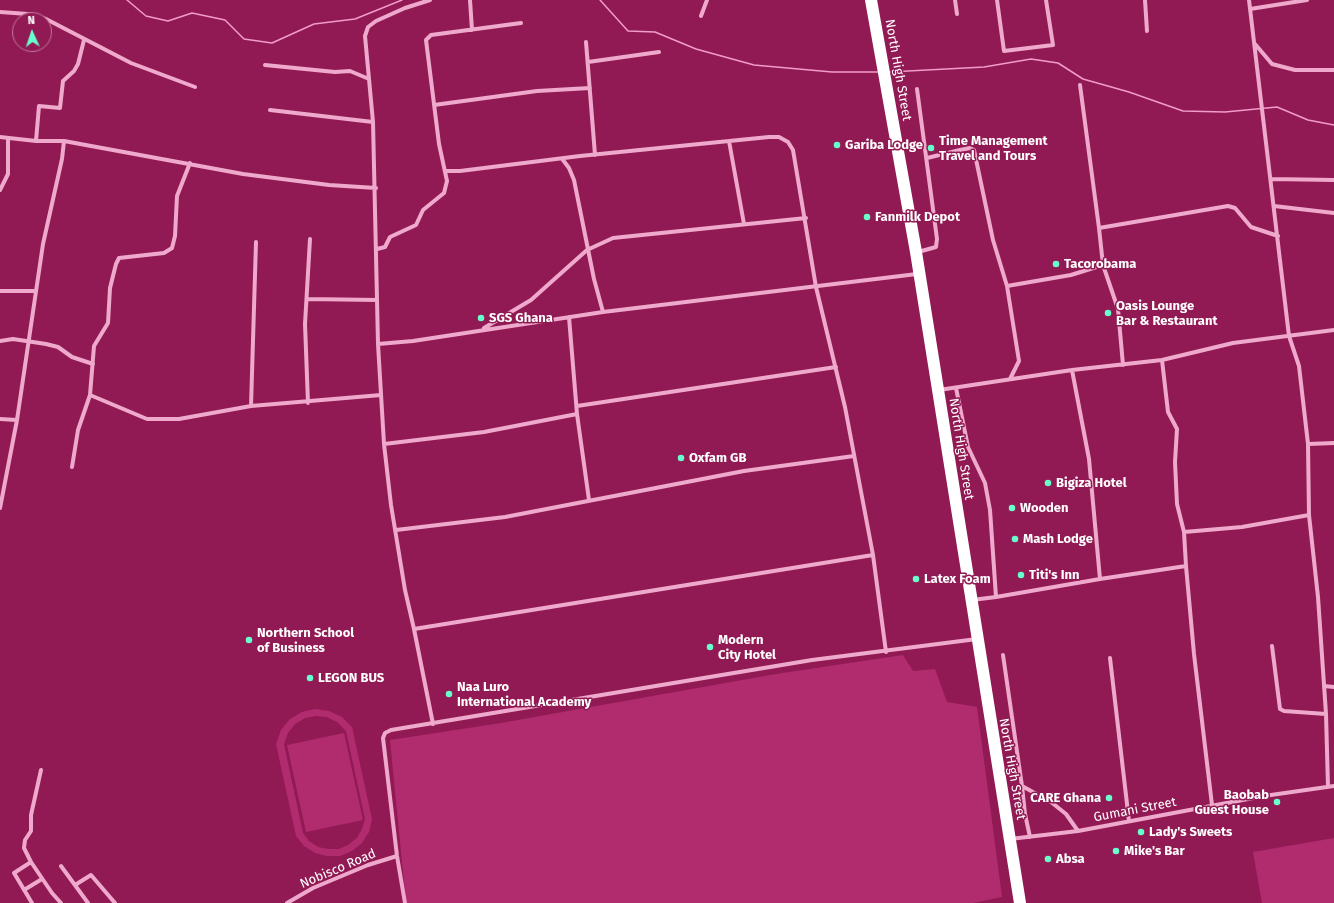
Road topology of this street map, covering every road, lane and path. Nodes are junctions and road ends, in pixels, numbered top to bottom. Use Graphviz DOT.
graph roads {
  1 [pos="430,0"];
  2 [pos="470,0"];
  3 [pos="707,0"];
  4 [pos="871,0"];
  5 [pos="955,0"];
  6 [pos="997,0"];
  7 [pos="1046,0"];
  8 [pos="1144,0"];
  9 [pos="1249,0"];
  10 [pos="1307,0"];
  11 [pos="1250,9"];
  12 [pos="0,12"];
  13 [pos="957,14"];
  14 [pos="701,16"];
  15 [pos="521,23"];
  16 [pos="472,30"];
  17 [pos="1147,31"];
  18 [pos="84,40"];
  19 [pos="586,42"];
  20 [pos="1255,44"];
  21 [pos="659,52"];
  22 [pos="588,62"];
  23 [pos="265,65"];
  24 [pos="1334,70"];
  25 [pos="369,79"];
  26 [pos="1080,85"];
  27 [pos="195,86"];
  28 [pos="590,88"];
  29 [pos="917,88"];
  30 [pos="434,105"];
  31 [pos="270,110"];
  32 [pos="373,122"];
  33 [pos="0,137"];
  34 [pos="8,138"];
  35 [pos="36,141"];
  36 [pos="64,141"];
  37 [pos="729,141"];
  38 [pos="595,155"];
  39 [pos="927,158"];
  40 [pos="563,160"];
  41 [pos="190,163"];
  42 [pos="445,171"];
  43 [pos="1272,179"];
  44 [pos="1334,180"];
  45 [pos="376,188"];
  46 [pos="0,190"];
  47 [pos="1274,206"];
  48 [pos="1334,213"];
  49 [pos="806,218"];
  50 [pos="744,224"];
  51 [pos="1099,228"];
  52 [pos="1278,236"];
  53 [pos="310,239"];
  54 [pos="256,242"];
  55 [pos="377,249"];
  56 [pos="587,250"];
  57 [pos="916,252"];
  58 [pos="1103,265"];
  59 [pos="918,274"];
  60 [pos="1007,286"];
  61 [pos="816,287"];
  62 [pos="0,291"];
  63 [pos="36,291"];
  64 [pos="307,299"];
  65 [pos="377,300"];
  66 [pos="603,312"];
  67 [pos="569,317"];
  68 [pos="482,330"];
  69 [pos="1334,330"];
  70 [pos="1289,336"];
  71 [pos="0,341"];
  72 [pos="28,341"];
  73 [pos="378,344"];
  74 [pos="1162,360"];
  75 [pos="93,364"];
  76 [pos="1123,365"];
  77 [pos="836,367"];
  78 [pos="1072,370"];
  79 [pos="1010,379"];
  80 [pos="956,388"];
  81 [pos="937,390"];
  82 [pos="90,395"];
  83 [pos="381,395"];
  84 [pos="308,403"];
  85 [pos="251,406"];
  86 [pos="577,406"];
  87 [pos="577,414"];
  88 [pos="0,418"];
  89 [pos="17,420"];
  90 [pos="1334,443"];
  91 [pos="384,444"];
  92 [pos="1308,444"];
  93 [pos="854,456"];
  94 [pos="72,467"];
  95 [pos="589,500"];
  96 [pos="0,508"];
  97 [pos="1309,515"];
  98 [pos="396,530"];
  99 [pos="1184,532"];
  100 [pos="873,555"];
  101 [pos="1186,566"];
  102 [pos="1100,579"];
  103 [pos="996,597"];
  104 [pos="972,600"];
  105 [pos="414,629"];
  106 [pos="978,639"];
  107 [pos="1272,646"];
  108 [pos="886,652"];
  109 [pos="1003,655"];
  110 [pos="1110,658"];
  111 [pos="1324,686"];
  112 [pos="1334,687"];
  113 [pos="1326,714"];
  114 [pos="433,724"];
  115 [pos="41,770"];
  116 [pos="1022,786"];
  117 [pos="1334,786"];
  118 [pos="1328,787"];
  119 [pos="1053,794"];
  120 [pos="1051,802"];
  121 [pos="1212,805"];
  122 [pos="1130,821"];
  123 [pos="1078,831"];
  124 [pos="1030,837"];
  125 [pos="1010,840"];
  126 [pos="397,856"];
  127 [pos="32,862"];
  128 [pos="61,866"];
  129 [pos="42,879"];
  130 [pos="75,885"];
  131 [pos="24,890"];
  132 [pos="87,902"];
  133 [pos="32,903"];
  134 [pos="62,903"];
  135 [pos="81,903"];
  136 [pos="115,903"];
  137 [pos="287,903"];
  138 [pos="405,903"];
  139 [pos="1020,903"];
  1 -- 25 [label="street"];
  2 -- 16 [label="street"];
  3 -- 14 [label="street"];
  4 -- 57 [label="highway, North High Street"];
  5 -- 13 [label="street"];
  6 -- 7 [label="street"];
  8 -- 17 [label="street"];
  9 -- 11 [label="street"];
  10 -- 11 [label="street"];
  11 -- 20 [label="street"];
  12 -- 18 [label="street"];
  15 -- 16 [label="street"];
  16 -- 30 [label="street"];
  18 -- 27 [label="street"];
  18 -- 35 [label="street"];
  19 -- 22 [label="street"];
  20 -- 24 [label="street"];
  20 -- 43 [label="street"];
  21 -- 22 [label="street"];
  22 -- 28 [label="street"];
  23 -- 25 [label="street"];
  25 -- 32 [label="street"];
  26 -- 51 [label="street"];
  28 -- 30 [label="street"];
  28 -- 38 [label="street"];
  29 -- 39 [label="street"];
  30 -- 42 [label="street"];
  31 -- 32 [label="street"];
  32 -- 45 [label="street"];
  33 -- 34 [label="street"];
  34 -- 35 [label="street"];
  34 -- 46 [label="street"];
  35 -- 36 [label="street"];
  36 -- 41 [label="street"];
  36 -- 63 [label="street"];
  37 -- 38 [label="street"];
  37 -- 49 [label="street"];
  37 -- 50 [label="street"];
  38 -- 40 [label="street"];
  39 -- 57 [label="street"];
  39 -- 60 [label="street"];
  40 -- 42 [label="street"];
  40 -- 56 [label="street"];
  41 -- 45 [label="street"];
  41 -- 75 [label="street"];
  42 -- 55 [label="street"];
  43 -- 44 [label="street"];
  43 -- 47 [label="street"];
  45 -- 55 [label="street"];
  47 -- 48 [label="street"];
  47 -- 52 [label="street"];
  49 -- 50 [label="street"];
  49 -- 61 [label="street"];
  50 -- 56 [label="street"];
  51 -- 52 [label="street"];
  51 -- 58 [label="street"];
  52 -- 70 [label="street"];
  53 -- 64 [label="street"];
  54 -- 85 [label="street"];
  55 -- 65 [label="street"];
  56 -- 66 [label="street"];
  56 -- 68 [label="street"];
  57 -- 59 [label="highway, North High Street"];
  58 -- 60 [label="street"];
  58 -- 76 [label="street"];
  59 -- 61 [label="street"];
  59 -- 81 [label="highway, North High Street"];
  60 -- 79 [label="street"];
  61 -- 66 [label="street"];
  61 -- 77 [label="street"];
  62 -- 63 [label="street"];
  63 -- 72 [label="street"];
  64 -- 65 [label="street"];
  64 -- 84 [label="street"];
  65 -- 73 [label="street"];
  66 -- 67 [label="street"];
  67 -- 68 [label="street"];
  67 -- 86 [label="street"];
  68 -- 73 [label="street"];
  69 -- 70 [label="street"];
  70 -- 74 [label="street"];
  70 -- 92 [label="street"];
  71 -- 72 [label="street"];
  72 -- 75 [label="street"];
  72 -- 89 [label="street"];
  73 -- 83 [label="street"];
  74 -- 76 [label="street"];
  74 -- 99 [label="street"];
  75 -- 82 [label="street"];
  76 -- 78 [label="street"];
  77 -- 86 [label="street"];
  77 -- 93 [label="street"];
  78 -- 79 [label="street"];
  78 -- 102 [label="street"];
  79 -- 80 [label="street"];
  80 -- 81 [label="street"];
  80 -- 103 [label="street"];
  81 -- 104 [label="highway, North High Street"];
  82 -- 85 [label="street"];
  82 -- 94 [label="street"];
  83 -- 84 [label="street"];
  83 -- 91 [label="street"];
  84 -- 85 [label="street"];
  86 -- 87 [label="street"];
  87 -- 91 [label="street"];
  87 -- 95 [label="street"];
  88 -- 89 [label="street"];
  89 -- 96 [label="street"];
  90 -- 92 [label="street"];
  91 -- 98 [label="street"];
  92 -- 97 [label="street"];
  93 -- 95 [label="street"];
  93 -- 100 [label="street"];
  95 -- 98 [label="street"];
  97 -- 99 [label="street"];
  97 -- 111 [label="street"];
  98 -- 105 [label="street"];
  99 -- 101 [label="street"];
  100 -- 105 [label="street"];
  100 -- 108 [label="street"];
  101 -- 102 [label="street"];
  101 -- 121 [label="street"];
  102 -- 103 [label="street"];
  103 -- 104 [label="street"];
  104 -- 106 [label="highway, North High Street"];
  105 -- 114 [label="street"];
  106 -- 108 [label="street"];
  106 -- 125 [label="highway, North High Street"];
  107 -- 113 [label="street"];
  108 -- 114 [label="street"];
  109 -- 116 [label="street"];
  110 -- 122 [label="street"];
  111 -- 112 [label="street"];
  111 -- 113 [label="street"];
  113 -- 118 [label="street"];
  114 -- 126 [label="street"];
  115 -- 127 [label="street"];
  116 -- 120 [label="street"];
  116 -- 124 [label="street"];
  117 -- 118 [label="street, Gumani Street"];
  118 -- 121 [label="street, Gumani Street"];
  119 -- 120 [label="street"];
  120 -- 123 [label="street"];
  121 -- 122 [label="street, Gumani Street"];
  122 -- 123 [label="street, Gumani Street"];
  123 -- 124 [label="street, Gumani Street"];
  124 -- 125 [label="street, Gumani Street"];
  125 -- 139 [label="highway, North High Street"];
  126 -- 137 [label="street, Nobisco Road"];
  126 -- 138 [label="street"];
  127 -- 129 [label="street"];
  127 -- 131 [label="street"];
  128 -- 130 [label="street"];
  129 -- 131 [label="street"];
  129 -- 134 [label="street"];
  130 -- 132 [label="street"];
  130 -- 136 [label="street"];
  131 -- 133 [label="street"];
  132 -- 135 [label="street"];
}
